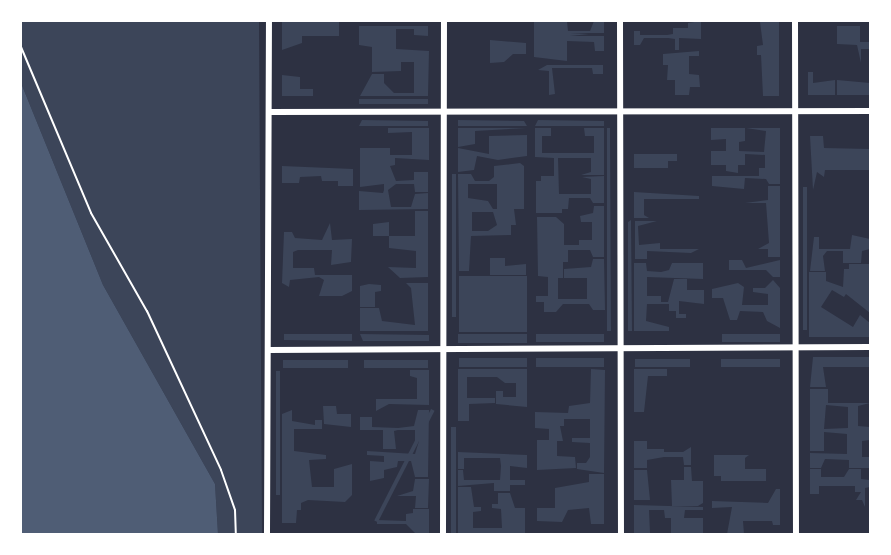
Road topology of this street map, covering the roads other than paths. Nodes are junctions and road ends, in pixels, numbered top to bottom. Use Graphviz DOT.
graph roads {
  1 [pos="270,21"];
  2 [pos="444,21"];
  3 [pos="620,21"];
  4 [pos="795,21"];
  5 [pos="795,111"];
  6 [pos="870,111"];
  7 [pos="269,112"];
  8 [pos="444,112"];
  9 [pos="620,112"];
  10 [pos="870,347"];
  11 [pos="796,349"];
  12 [pos="268,350"];
  13 [pos="444,350"];
  14 [pos="621,350"];
  15 [pos="267,534"];
  16 [pos="443,534"];
  17 [pos="621,534"];
  18 [pos="796,534"];
  1 -- 7 [label="street"];
  2 -- 8 [label="street"];
  3 -- 9 [label="street"];
  4 -- 5 [label="street"];
  5 -- 6 [label="street"];
  5 -- 9 [label="street"];
  5 -- 11 [label="street"];
  7 -- 8 [label="street"];
  7 -- 12 [label="street"];
  8 -- 9 [label="street"];
  8 -- 13 [label="street"];
  9 -- 14 [label="street"];
  10 -- 11 [label="street"];
  11 -- 14 [label="street"];
  11 -- 18 [label="street"];
  12 -- 13 [label="street"];
  12 -- 15 [label="street"];
  13 -- 14 [label="street"];
  13 -- 16 [label="street"];
  14 -- 17 [label="street"];
}
